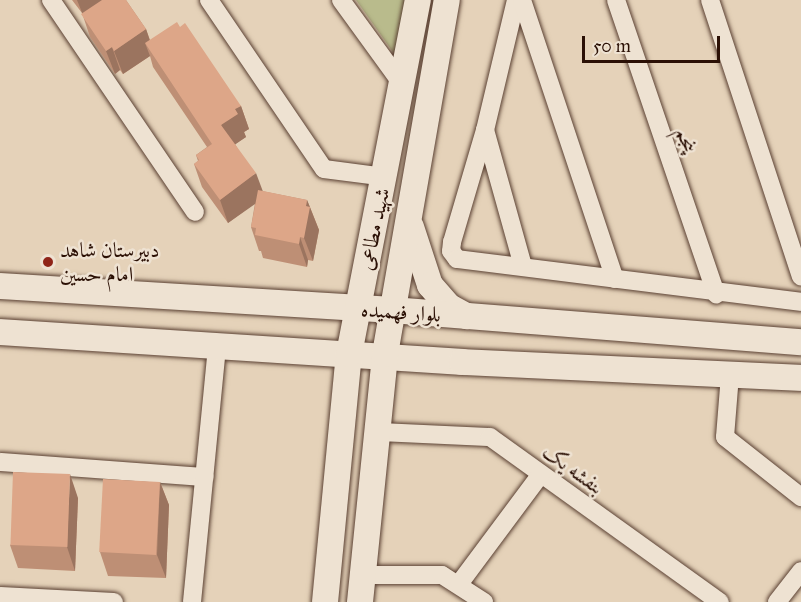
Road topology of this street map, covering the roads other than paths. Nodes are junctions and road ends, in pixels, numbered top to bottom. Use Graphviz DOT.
graph roads {
  1 [pos="51,0"];
  2 [pos="209,0"];
  3 [pos="341,0"];
  4 [pos="418,0"];
  5 [pos="447,0"];
  6 [pos="516,0"];
  7 [pos="522,0"];
  8 [pos="616,0"];
  9 [pos="710,0"];
  10 [pos="402,84"];
  11 [pos="485,130"];
  12 [pos="386,177"];
  13 [pos="195,212"];
  14 [pos="409,220"];
  15 [pos="523,266"];
  16 [pos="801,276"];
  17 [pos="615,279"];
  18 [pos="0,286"];
  19 [pos="716,294"];
  20 [pos="801,302"];
  21 [pos="357,309"];
  22 [pos="392,310"];
  23 [pos="478,317"];
  24 [pos="0,332"];
  25 [pos="801,342"];
  26 [pos="217,345"];
  27 [pos="349,354"];
  28 [pos="385,354"];
  29 [pos="730,375"];
  30 [pos="801,378"];
  31 [pos="378,432"];
  32 [pos="0,462"];
  33 [pos="542,474"];
  34 [pos="204,477"];
  35 [pos="801,497"];
  36 [pos="801,571"];
  37 [pos="363,575"];
  38 [pos="459,584"];
  39 [pos="0,596"];
  40 [pos="114,602"];
  41 [pos="192,602"];
  42 [pos="325,602"];
  43 [pos="360,602"];
  44 [pos="484,602"];
  45 [pos="720,602"];
  46 [pos="777,602"];
  1 -- 13 [label="street"];
  2 -- 12 [label="street"];
  3 -- 10 [label="street"];
  4 -- 10 [label="street, شهید مطاعی"];
  5 -- 14 [label="street, شهید مطاعی"];
  6 -- 11 [label="street"];
  7 -- 17 [label="street"];
  8 -- 19 [label="street, پنجم"];
  9 -- 16 [label="street"];
  10 -- 12 [label="street, شهید مطاعی"];
  11 -- 15 [label="street"];
  11 -- 15 [label="street"];
  12 -- 21 [label="street, شهید مطاعی"];
  14 -- 22 [label="street, شهید مطاعی"];
  14 -- 23 [label="street"];
  15 -- 17 [label="street"];
  17 -- 19 [label="street"];
  18 -- 21 [label="street, بلوار فهمیده"];
  19 -- 20 [label="street"];
  21 -- 22 [label="street, بلوار فهمیده"];
  21 -- 27 [label="street, شهید مطاعی"];
  22 -- 23 [label="street, بلوار فهمیده"];
  22 -- 28 [label="street, شهید مطاعی"];
  23 -- 25 [label="street, بلوار فهمیده"];
  24 -- 26 [label="street, بلوار فهمیده"];
  26 -- 27 [label="street, بلوار فهمیده"];
  26 -- 34 [label="street"];
  27 -- 28 [label="street, بلوار فهمیده"];
  27 -- 42 [label="street, شهید مطاعی"];
  28 -- 29 [label="street, بلوار فهمیده"];
  28 -- 31 [label="street, شهید مطاعی"];
  29 -- 30 [label="street, بلوار فهمیده"];
  29 -- 35 [label="street"];
  31 -- 33 [label="street, بنفشه یک"];
  31 -- 37 [label="street, شهید مطاعی"];
  32 -- 34 [label="street"];
  33 -- 38 [label="street"];
  33 -- 45 [label="street, بنفشه یک"];
  34 -- 41 [label="street"];
  36 -- 46 [label="street"];
  37 -- 38 [label="street"];
  37 -- 43 [label="street, شهید مطاعی"];
  38 -- 44 [label="street"];
  39 -- 40 [label="street"];
}
